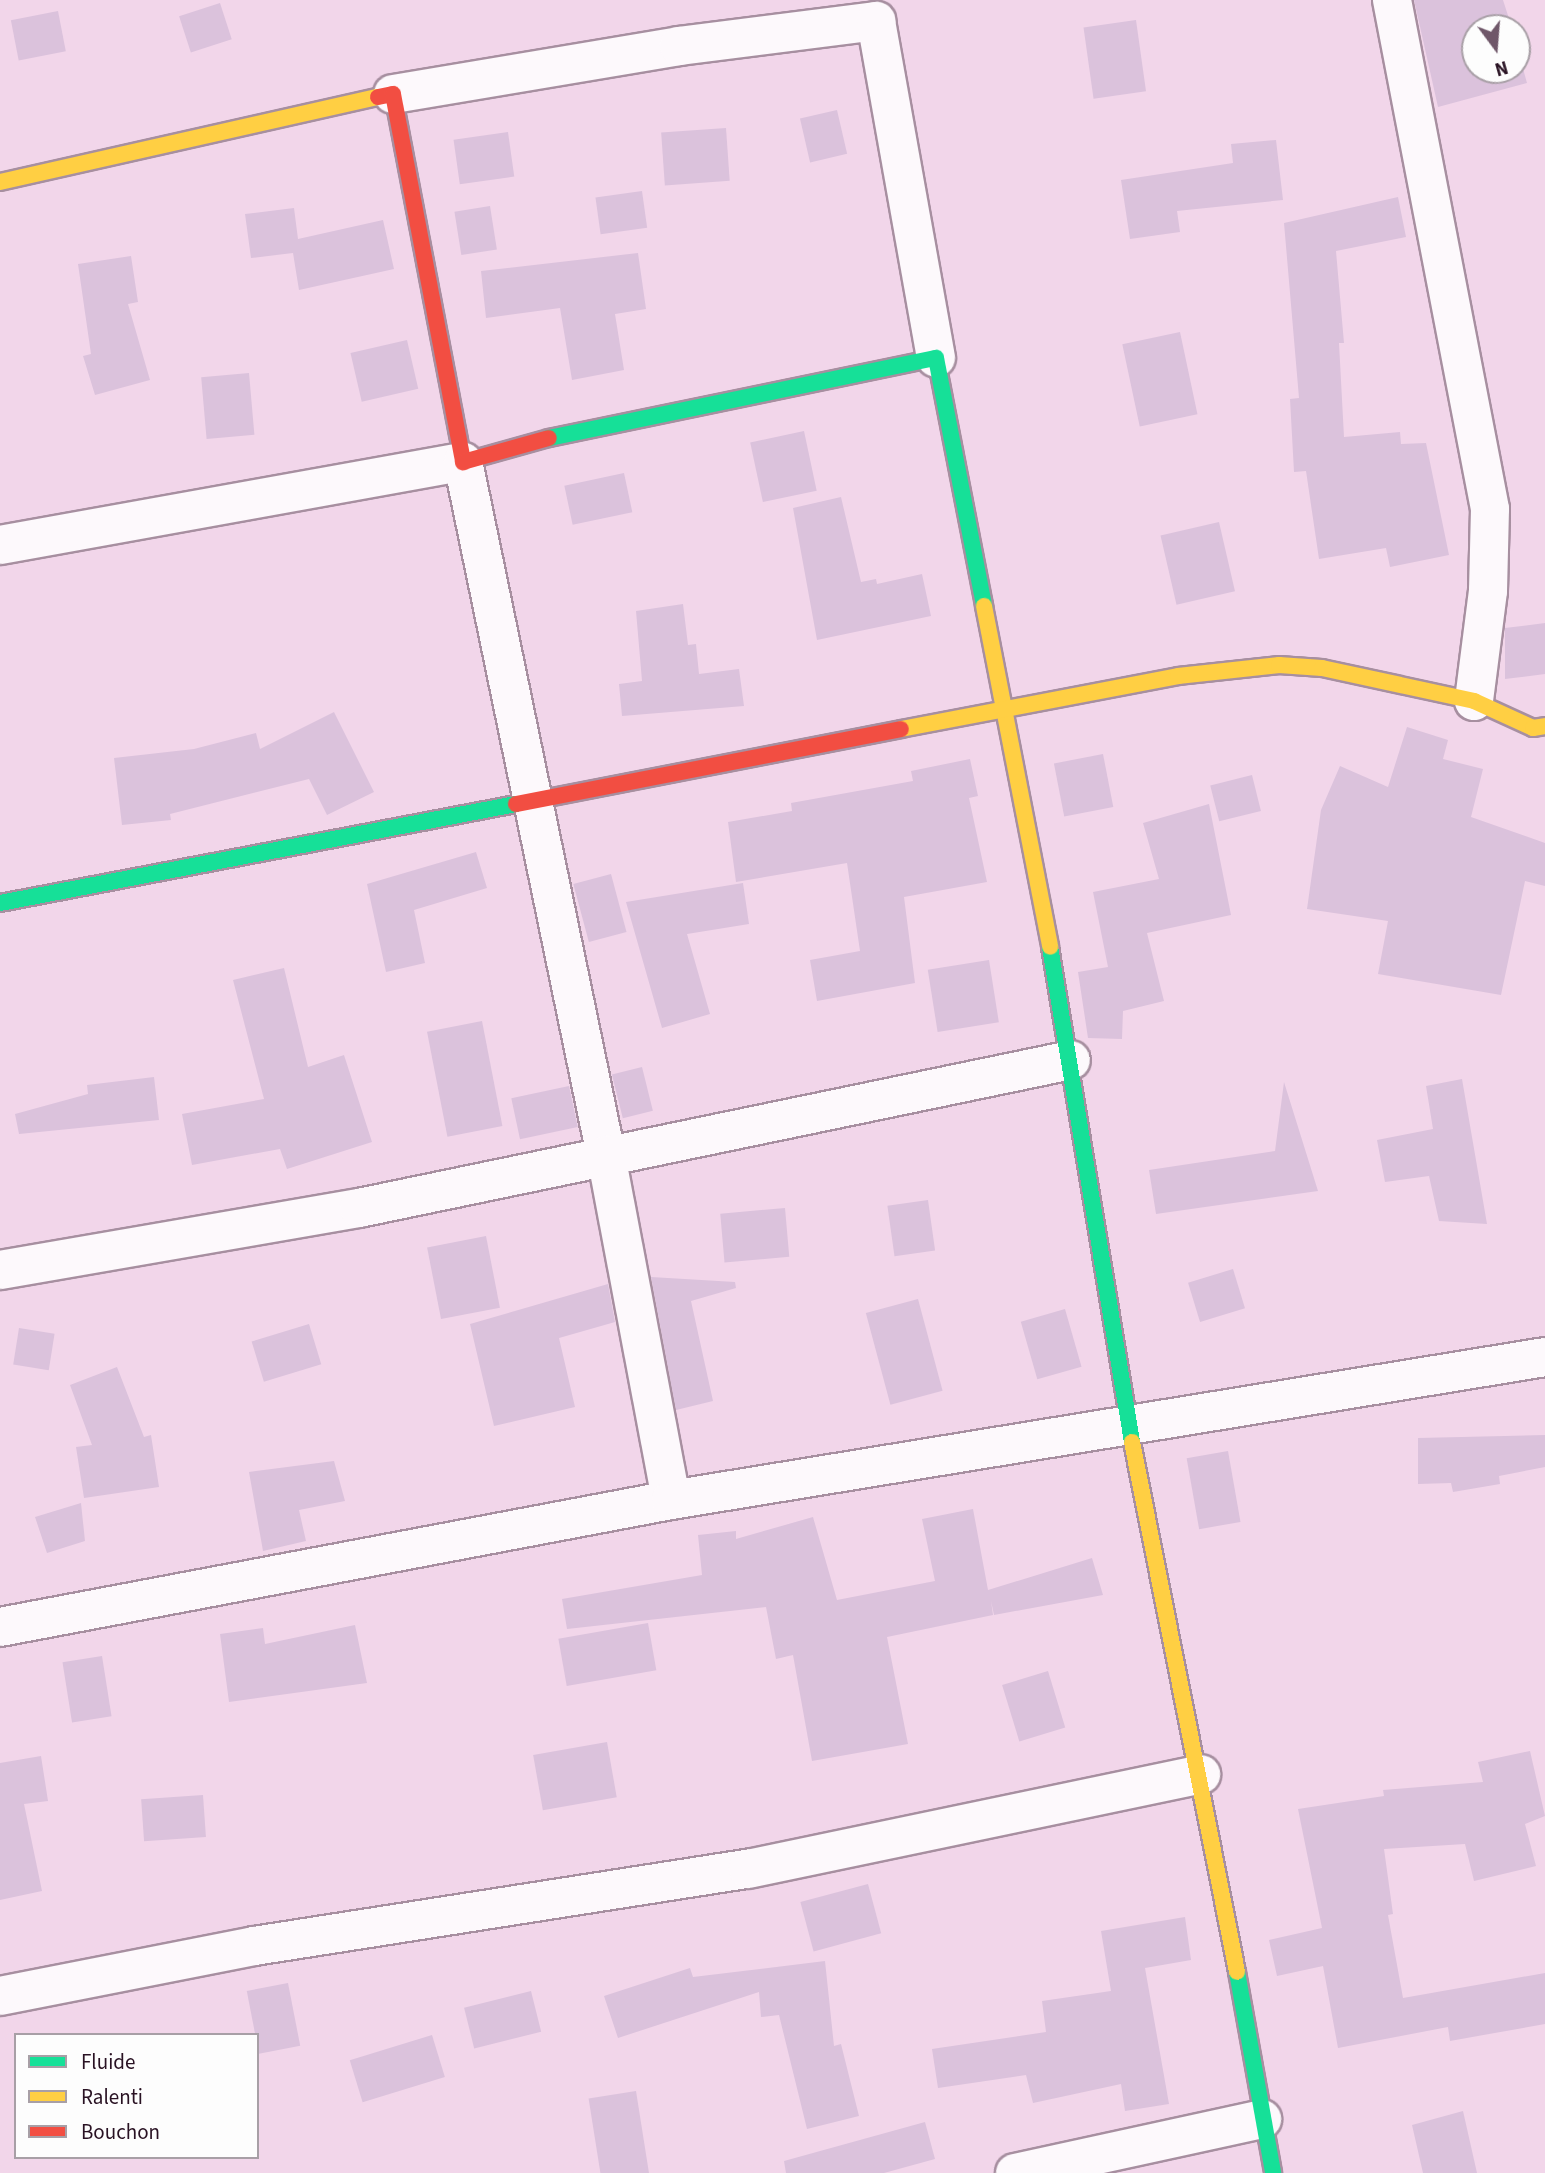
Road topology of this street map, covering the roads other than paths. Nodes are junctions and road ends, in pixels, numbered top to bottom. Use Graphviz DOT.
graph roads {
  1 [pos="1392,0"];
  2 [pos="873,11"];
  3 [pos="393,94"];
  4 [pos="0,182"];
  5 [pos="936,358"];
  6 [pos="463,462"];
  7 [pos="0,545"];
  8 [pos="1474,701"];
  9 [pos="1006,710"];
  10 [pos="1541,730"];
  11 [pos="534,798"];
  12 [pos="0,903"];
  13 [pos="1071,1060"];
  14 [pos="606,1155"];
  15 [pos="0,1270"];
  16 [pos="1545,1357"];
  17 [pos="1129,1426"];
  18 [pos="671,1500"];
  19 [pos="0,1627"];
  20 [pos="1201,1774"];
  21 [pos="0,1996"];
  22 [pos="1262,2119"];
  23 [pos="1016,2173"];
  24 [pos="1273,2173"];
  1 -- 8 [label="street"];
  2 -- 3 [label="street"];
  2 -- 5 [label="street"];
  3 -- 4 [label="street"];
  3 -- 6 [label="street"];
  5 -- 6 [label="street"];
  5 -- 9 [label="street"];
  6 -- 7 [label="street"];
  6 -- 11 [label="street"];
  8 -- 9 [label="street"];
  8 -- 10 [label="street"];
  9 -- 11 [label="street"];
  9 -- 13 [label="street"];
  11 -- 12 [label="street"];
  11 -- 14 [label="street"];
  13 -- 14 [label="street"];
  13 -- 17 [label="street"];
  14 -- 15 [label="street"];
  14 -- 18 [label="street"];
  16 -- 17 [label="street"];
  17 -- 18 [label="street"];
  17 -- 20 [label="street"];
  18 -- 19 [label="street"];
  20 -- 21 [label="street"];
  20 -- 22 [label="street"];
  22 -- 23 [label="street"];
  22 -- 24 [label="street"];
}
